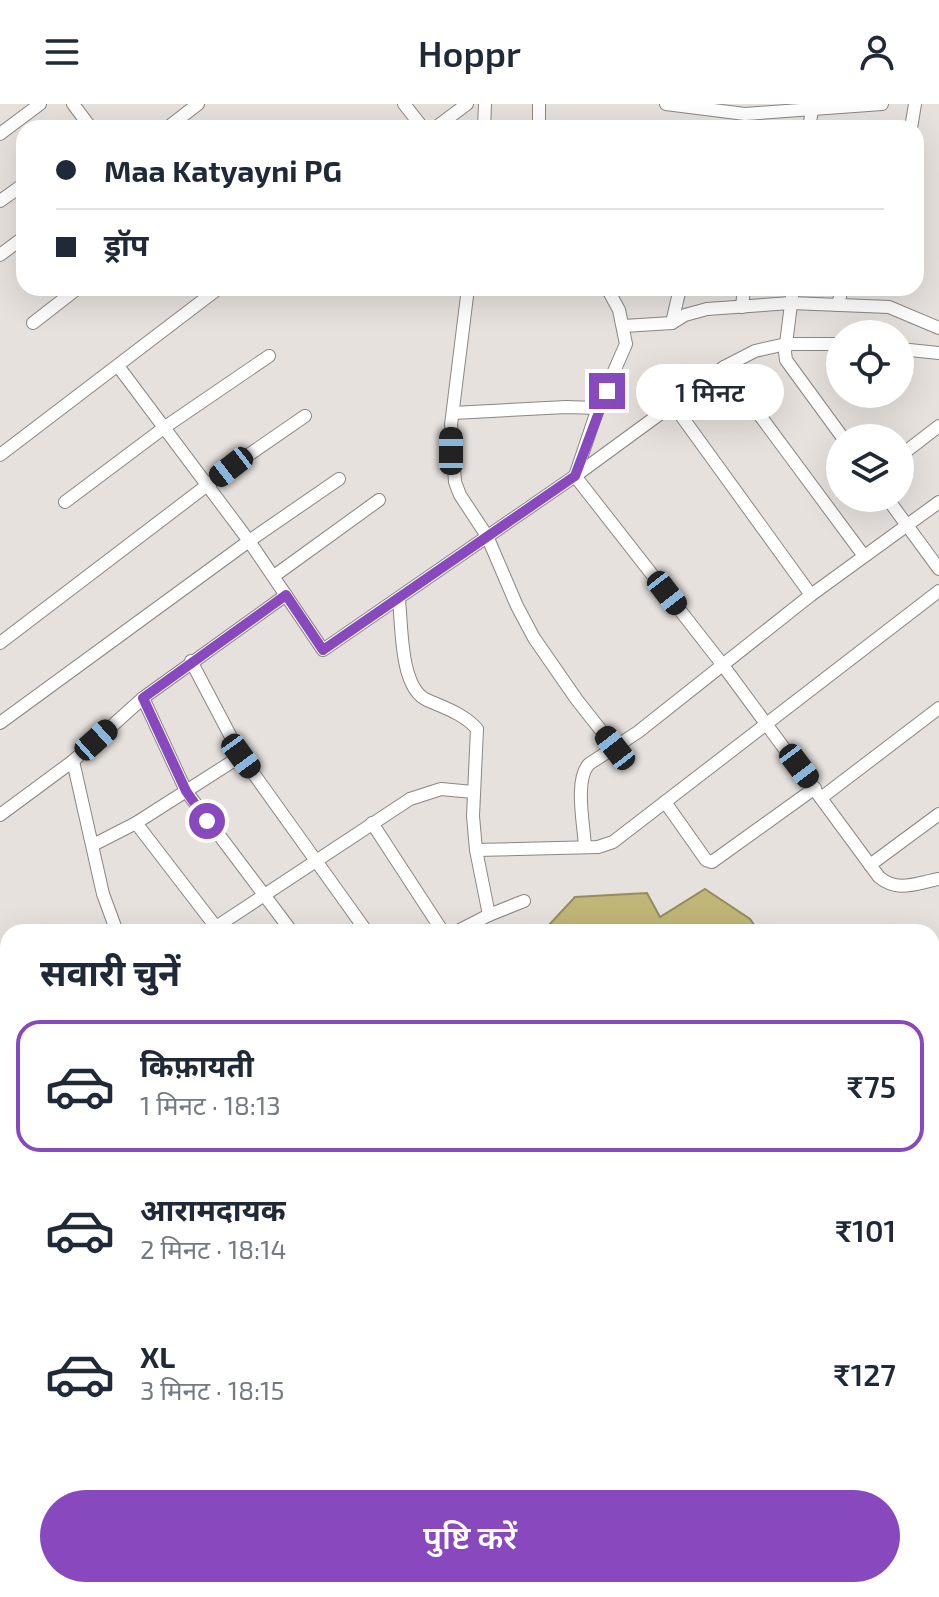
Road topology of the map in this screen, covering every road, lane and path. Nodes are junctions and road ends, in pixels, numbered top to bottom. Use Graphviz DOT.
graph roads {
  1 [pos="17,104"];
  2 [pos="40,104"];
  3 [pos="198,104"];
  4 [pos="404,104"];
  5 [pos="467,104"];
  6 [pos="666,104"];
  7 [pos="882,104"];
  8 [pos="905,104"];
  9 [pos="915,104"];
  10 [pos="813,106"];
  11 [pos="183,108"];
  12 [pos="745,114"];
  13 [pos="25,115"];
  14 [pos="18,120"];
  15 [pos="417,120"];
  16 [pos="446,120"];
  17 [pos="745,120"];
  18 [pos="16,122"];
  19 [pos="0,134"];
  20 [pos="68,296"];
  21 [pos="206,296"];
  22 [pos="467,296"];
  23 [pos="611,296"];
  24 [pos="678,296"];
  25 [pos="743,296"];
  26 [pos="792,296"];
  27 [pos="840,296"];
  28 [pos="791,303"];
  29 [pos="838,305"];
  30 [pos="742,307"];
  31 [pos="33,323"];
  32 [pos="672,323"];
  33 [pos="624,326"];
  34 [pos="939,328"];
  35 [pos="786,344"];
  36 [pos="826,344"];
  37 [pos="914,350"];
  38 [pos="939,353"];
  39 [pos="269,356"];
  40 [pos="118,366"];
  41 [pos="724,367"];
  42 [pos="672,403"];
  43 [pos="598,408"];
  44 [pos="453,413"];
  45 [pos="305,416"];
  46 [pos="833,424"];
  47 [pos="939,426"];
  48 [pos="165,427"];
  49 [pos="914,445"];
  50 [pos="0,455"];
  51 [pos="575,476"];
  52 [pos="339,479"];
  53 [pos="208,486"];
  54 [pos="379,500"];
  55 [pos="65,502"];
  56 [pos="939,502"];
  57 [pos="896,512"];
  58 [pos="906,526"];
  59 [pos="487,536"];
  60 [pos="249,541"];
  61 [pos="864,556"];
  62 [pos="939,569"];
  63 [pos="274,576"];
  64 [pos="939,591"];
  65 [pos="286,595"];
  66 [pos="811,595"];
  67 [pos="399,600"];
  68 [pos="0,643"];
  69 [pos="191,661"];
  70 [pos="722,664"];
  71 [pos="143,698"];
  72 [pos="939,708"];
  73 [pos="0,723"];
  74 [pos="766,724"];
  75 [pos="615,748"];
  76 [pos="241,756"];
  77 [pos="73,761"];
  78 [pos="186,791"];
  79 [pos="473,792"];
  80 [pos="818,793"];
  81 [pos="0,797"];
  82 [pos="665,802"];
  83 [pos="4,812"];
  84 [pos="939,814"];
  85 [pos="136,823"];
  86 [pos="372,823"];
  87 [pos="93,845"];
  88 [pos="585,847"];
  89 [pos="476,850"];
  90 [pos="315,860"];
  91 [pos="870,865"];
  92 [pos="939,879"];
  93 [pos="264,894"];
  94 [pos="524,901"];
  95 [pos="489,915"];
  96 [pos="114,924"];
  97 [pos="213,924"];
  98 [pos="226,924"];
  99 [pos="286,924"];
  100 [pos="361,924"];
  101 [pos="438,924"];
  102 [pos="472,924"];
  1 -- 13 [label="street"];
  2 -- 13 [label="street"];
  3 -- 11 [label="street"];
  4 -- 15 [label="street"];
  5 -- 16 [label="street"];
  6 -- 12 [label="street"];
  7 -- 10 [label="street"];
  8 -- 9 [label="street"];
  10 -- 12 [label="street"];
  12 -- 17 [label="street"];
  13 -- 14 [label="street"];
  18 -- 19 [label="street"];
  20 -- 31 [label="street"];
  21 -- 40 [label="street"];
  22 -- 44 [label="street"];
  23 -- 33 [label="street"];
  24 -- 32 [label="street"];
  25 -- 30 [label="street"];
  26 -- 28 [label="street"];
  27 -- 29 [label="street"];
  28 -- 29 [label="street"];
  28 -- 30 [label="street"];
  28 -- 35 [label="street"];
  29 -- 34 [label="street"];
  30 -- 32 [label="street"];
  32 -- 33 [label="street"];
  33 -- 43 [label="street"];
  35 -- 36 [label="street"];
  35 -- 41 [label="street"];
  35 -- 46 [label="street"];
  37 -- 38 [label="street"];
  39 -- 48 [label="street"];
  40 -- 48 [label="street"];
  40 -- 50 [label="street"];
  41 -- 42 [label="street"];
  41 -- 61 [label="street"];
  42 -- 51 [label="street"];
  42 -- 66 [label="street"];
  43 -- 44 [label="street"];
  43 -- 51 [label="street"];
  44 -- 59 [label="street"];
  45 -- 53 [label="street"];
  47 -- 49 [label="street"];
  48 -- 53 [label="street"];
  48 -- 55 [label="street"];
  51 -- 59 [label="street"];
  51 -- 70 [label="street"];
  52 -- 60 [label="street"];
  53 -- 60 [label="street"];
  53 -- 68 [label="street"];
  54 -- 63 [label="street"];
  56 -- 58 [label="street"];
  57 -- 58 [label="street"];
  58 -- 61 [label="street"];
  58 -- 62 [label="street"];
  59 -- 67 [label="street"];
  59 -- 75 [label="street"];
  60 -- 63 [label="street"];
  60 -- 73 [label="street"];
  61 -- 66 [label="street"];
  63 -- 65 [label="street"];
  64 -- 74 [label="street"];
  65 -- 67 [label="street"];
  65 -- 69 [label="street"];
  66 -- 70 [label="street"];
  67 -- 79 [label="street"];
  69 -- 71 [label="street"];
  69 -- 76 [label="street"];
  70 -- 74 [label="street"];
  70 -- 75 [label="street"];
  71 -- 77 [label="street"];
  71 -- 78 [label="street"];
  72 -- 80 [label="street"];
  74 -- 80 [label="street"];
  74 -- 82 [label="street"];
  75 -- 88 [label="street"];
  76 -- 78 [label="street"];
  76 -- 90 [label="street"];
  77 -- 83 [label="street"];
  77 -- 87 [label="street"];
  78 -- 85 [label="street"];
  78 -- 93 [label="street"];
  79 -- 86 [label="street"];
  79 -- 89 [label="street"];
  80 -- 82 [label="street"];
  80 -- 91 [label="street"];
  81 -- 83 [label="street"];
  82 -- 88 [label="street"];
  84 -- 91 [label="street"];
  85 -- 87 [label="street"];
  85 -- 97 [label="street"];
  86 -- 90 [label="street"];
  86 -- 101 [label="street"];
  87 -- 96 [label="street"];
  88 -- 89 [label="street"];
  89 -- 95 [label="street"];
  90 -- 93 [label="street"];
  90 -- 100 [label="street"];
  91 -- 92 [label="street"];
  93 -- 98 [label="street"];
  93 -- 99 [label="street"];
  94 -- 95 [label="street"];
  95 -- 102 [label="street"];
}
